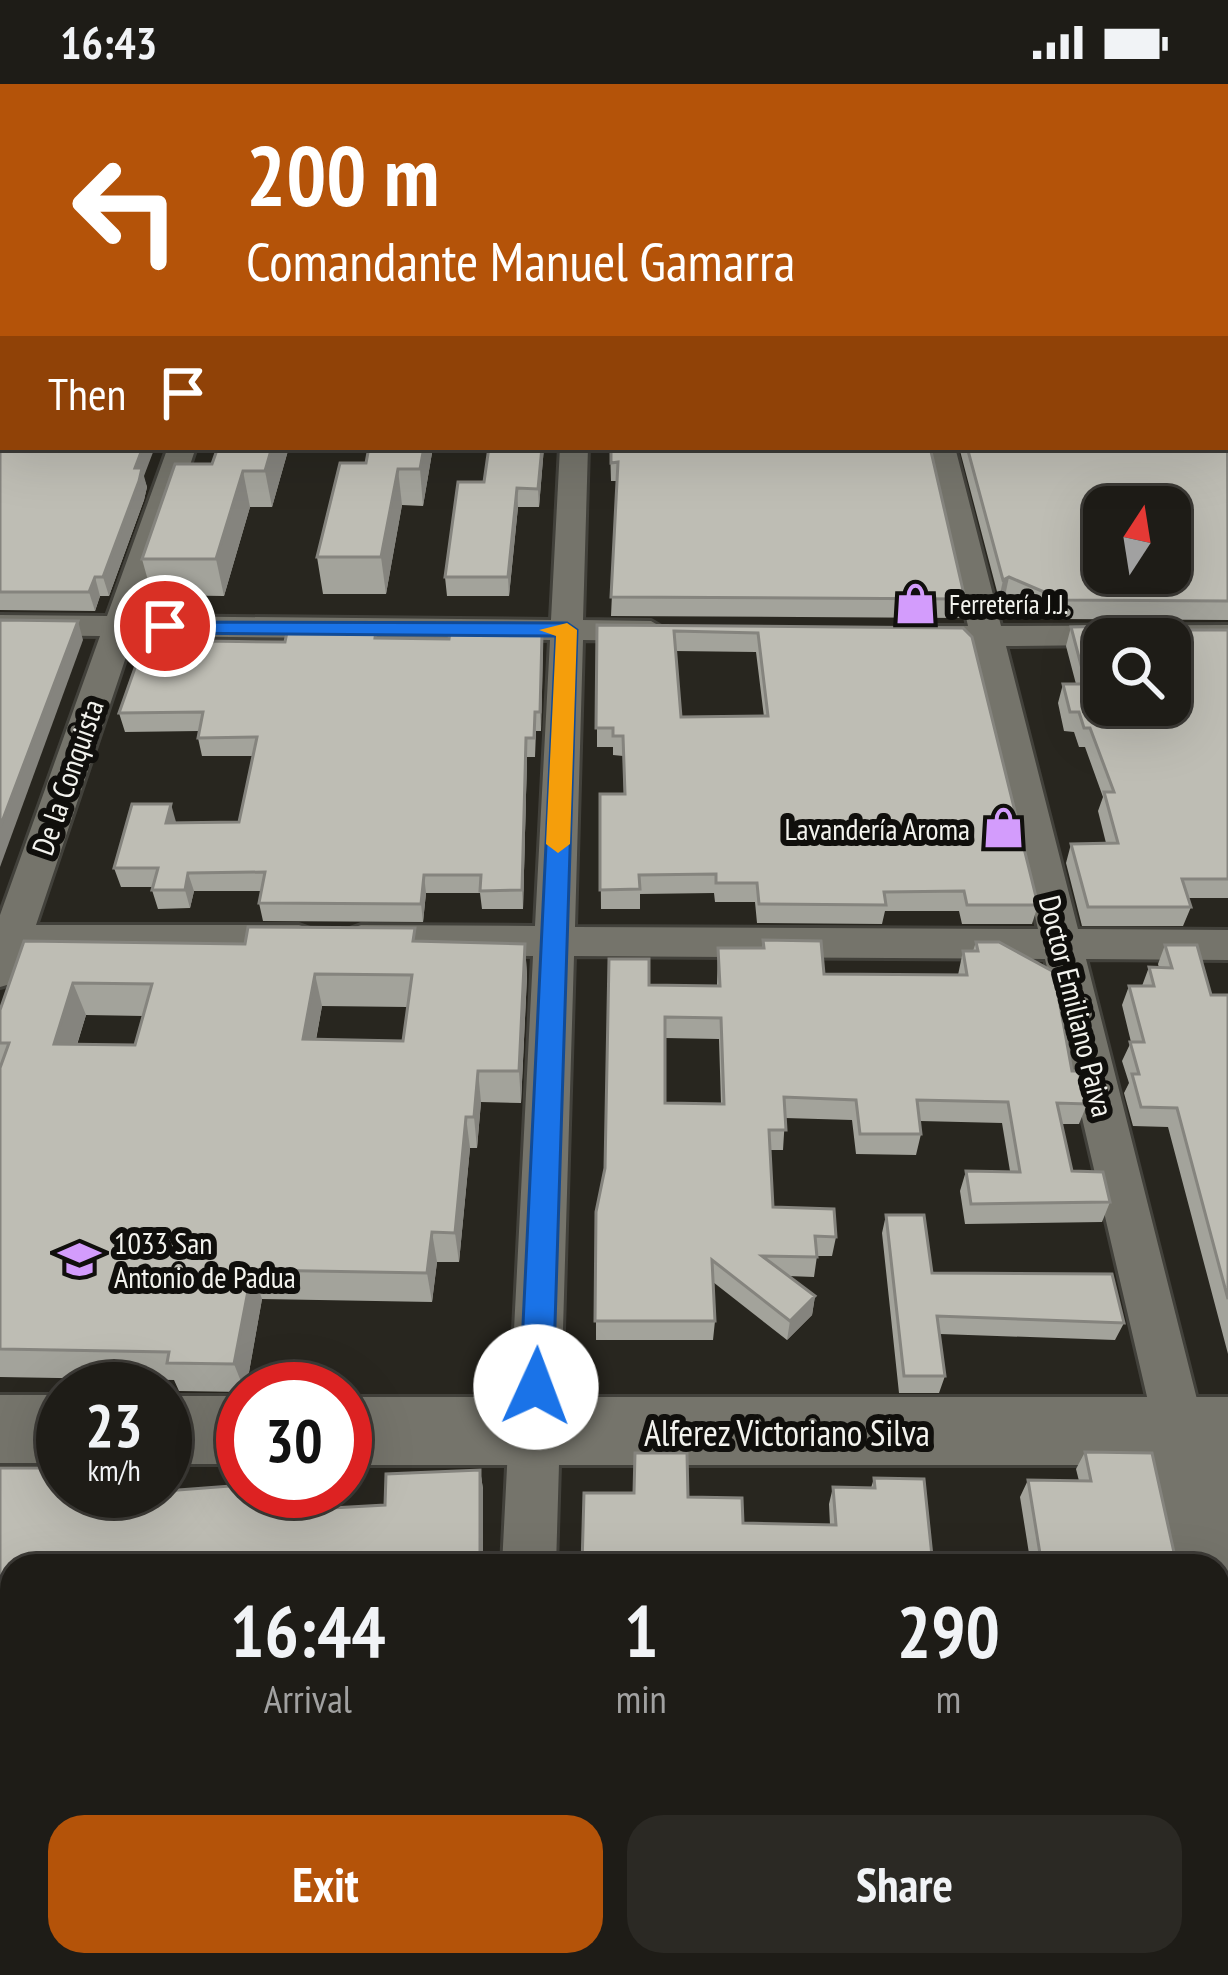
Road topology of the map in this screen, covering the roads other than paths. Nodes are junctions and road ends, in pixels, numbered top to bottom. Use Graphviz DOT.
graph roads {
  1 [pos="181,450"];
  2 [pos="574,450"];
  3 [pos="942,450"];
  4 [pos="0,625"];
  5 [pos="120,626"];
  6 [pos="567,630"];
  7 [pos="683,632"];
  8 [pos="893,635"];
  9 [pos="1228,635"];
  10 [pos="987,637"];
  11 [pos="554,940"];
  12 [pos="1062,945"];
  13 [pos="1228,945"];
  14 [pos="4,950"];
  15 [pos="0,1429"];
  16 [pos="36,1429"];
  17 [pos="372,1431"];
  18 [pos="1204,1431"];
  19 [pos="535,1432"];
  20 [pos="530,1554"];
  21 [pos="1211,1554"];
  1 -- 5 [label="street, De la Conquista"];
  2 -- 6 [label="street"];
  3 -- 10 [label="street, Doctor Emiliano Paiva"];
  4 -- 5 [label="street"];
  5 -- 6 [label="street"];
  5 -- 14 [label="street, De la Conquista"];
  6 -- 7 [label="street"];
  6 -- 11 [label="street"];
  8 -- 10 [label="street"];
  9 -- 10 [label="street"];
  10 -- 12 [label="street, Doctor Emiliano Paiva"];
  11 -- 12 [label="street"];
  11 -- 14 [label="street"];
  11 -- 19 [label="street"];
  12 -- 13 [label="street"];
  12 -- 18 [label="street, Doctor Emiliano Paiva"];
  15 -- 16 [label="street"];
  17 -- 19 [label="street, Alferez Victoriano Silva"];
  18 -- 19 [label="street, Alferez Victoriano Silva"];
  18 -- 21 [label="street, Doctor Emiliano Paiva"];
  19 -- 20 [label="street"];
}
